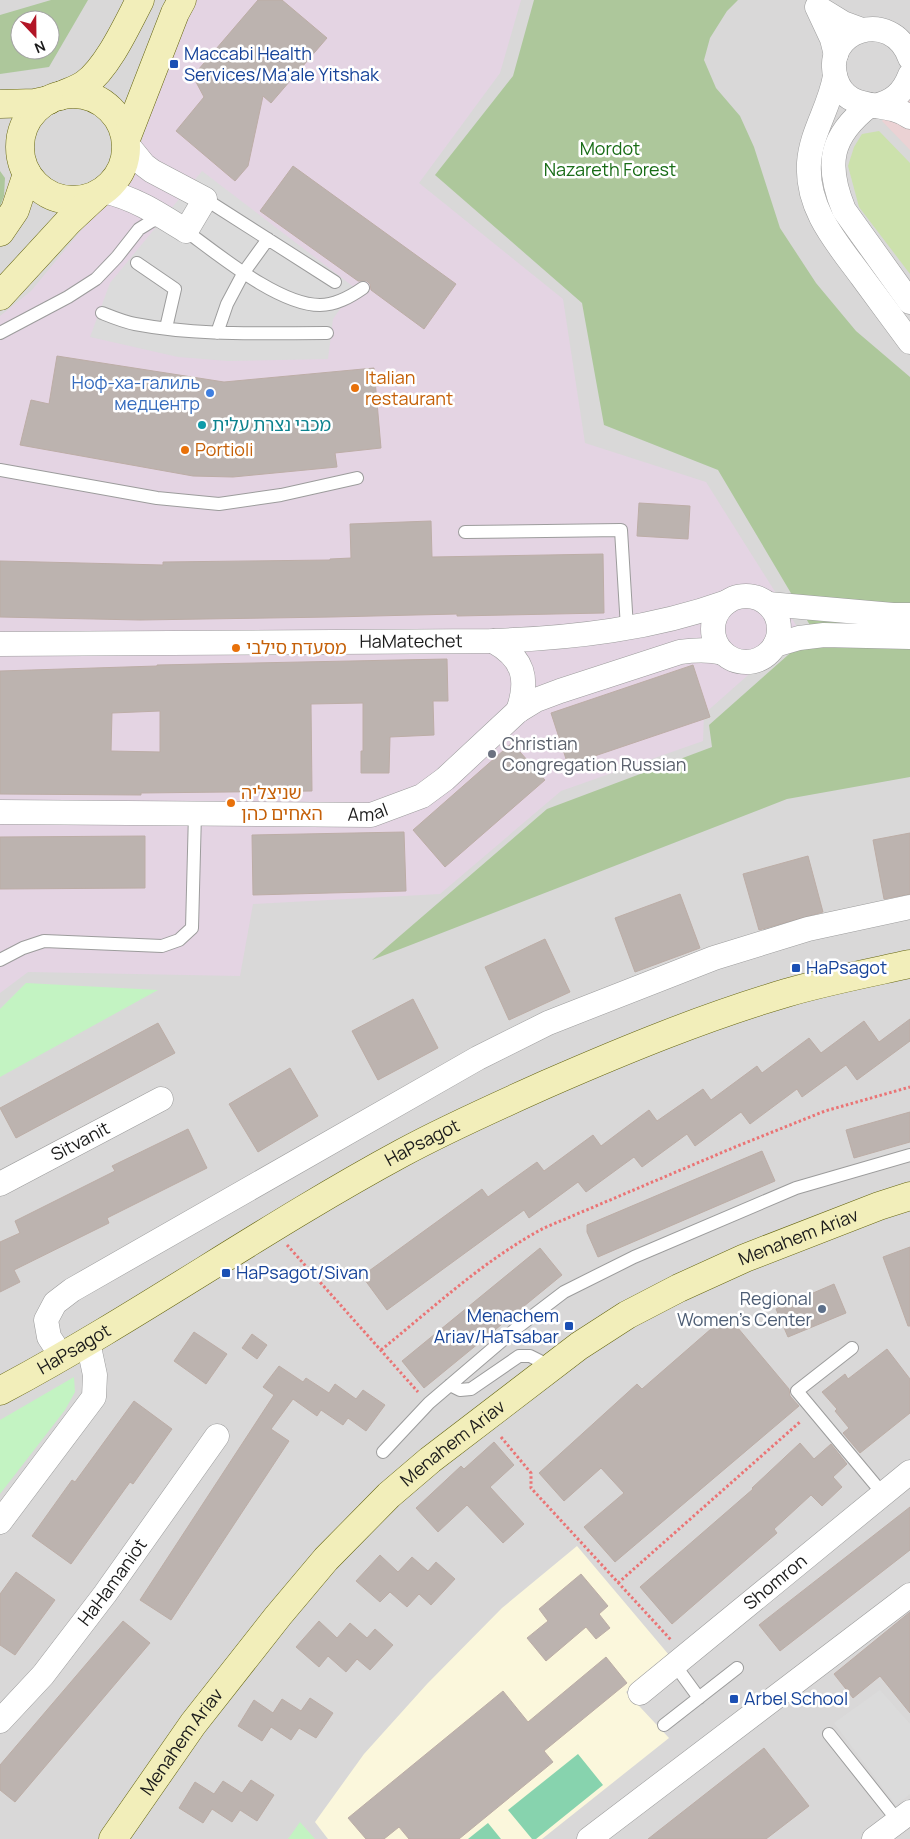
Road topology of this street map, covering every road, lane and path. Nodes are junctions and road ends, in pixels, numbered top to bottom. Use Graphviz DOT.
graph roads {
  1 [pos="140,0"];
  2 [pos="182,0"];
  3 [pos="862,30"];
  4 [pos="904,39"];
  5 [pos="910,58"];
  6 [pos="836,66"];
  7 [pos="910,76"];
  8 [pos="54,98"];
  9 [pos="0,104"];
  10 [pos="872,105"];
  11 [pos="910,117"];
  12 [pos="0,127"];
  13 [pos="126,142"];
  14 [pos="24,167"];
  15 [pos="100,193"];
  16 [pos="205,199"];
  17 [pos="164,217"];
  18 [pos="186,231"];
  19 [pos="0,232"];
  20 [pos="268,239"];
  21 [pos="137,264"];
  22 [pos="244,272"];
  23 [pos="335,282"];
  24 [pos="362,288"];
  25 [pos="0,296"];
  26 [pos="910,302"];
  27 [pos="102,313"];
  28 [pos="166,328"];
  29 [pos="0,333"];
  30 [pos="217,333"];
  31 [pos="327,333"];
  32 [pos="910,342"];
  33 [pos="0,470"];
  34 [pos="357,478"];
  35 [pos="465,532"];
  36 [pos="727,602"];
  37 [pos="768,604"];
  38 [pos="910,614"];
  39 [pos="627,628"];
  40 [pos="910,637"];
  41 [pos="493,641"];
  42 [pos="0,644"];
  43 [pos="775,645"];
  44 [pos="723,653"];
  45 [pos="518,711"];
  46 [pos="0,812"];
  47 [pos="195,813"];
  48 [pos="910,907"];
  49 [pos="0,960"];
  50 [pos="910,964"];
  51 [pos="910,1087"];
  52 [pos="161,1099"];
  53 [pos="910,1156"];
  54 [pos="0,1184"];
  55 [pos="910,1196"];
  56 [pos="272,1228"];
  57 [pos="88,1342"];
  58 [pos="852,1348"];
  59 [pos="381,1350"];
  60 [pos="62,1357"];
  61 [pos="546,1370"];
  62 [pos="450,1385"];
  63 [pos="0,1392"];
  64 [pos="428,1403"];
  65 [pos="813,1410"];
  66 [pos="484,1417"];
  67 [pos="217,1436"];
  68 [pos="383,1452"];
  69 [pos="910,1472"];
  70 [pos="883,1494"];
  71 [pos="0,1522"];
  72 [pos="618,1583"];
  73 [pos="910,1595"];
  74 [pos="680,1660"];
  75 [pos="737,1668"];
  76 [pos="640,1694"];
  77 [pos="699,1698"];
  78 [pos="0,1721"];
  79 [pos="664,1725"];
  80 [pos="829,1734"];
  81 [pos="904,1816"];
  82 [pos="113,1839"];
  83 [pos="589,1839"];
  84 [pos="874,1839"];
  1 -- 8 [label="street"];
  2 -- 13 [label="street"];
  3 -- 4 [label="street"];
  3 -- 6 [label="street"];
  3 -- 6 [label="street"];
  4 -- 5 [label="street"];
  6 -- 10 [label="street"];
  6 -- 32 [label="street"];
  7 -- 10 [label="street"];
  8 -- 9 [label="street"];
  8 -- 13 [label="street"];
  8 -- 14 [label="street"];
  10 -- 11 [label="street"];
  10 -- 26 [label="street"];
  12 -- 14 [label="street"];
  13 -- 15 [label="street"];
  13 -- 16 [label="street"];
  14 -- 15 [label="street"];
  14 -- 19 [label="street"];
  15 -- 17 [label="street"];
  15 -- 25 [label="street"];
  16 -- 18 [label="street"];
  16 -- 20 [label="lane"];
  17 -- 18 [label="street"];
  17 -- 29 [label="lane"];
  18 -- 22 [label="lane"];
  20 -- 22 [label="lane"];
  20 -- 23 [label="lane"];
  21 -- 28 [label="lane"];
  22 -- 24 [label="lane"];
  22 -- 30 [label="lane"];
  27 -- 28 [label="lane"];
  28 -- 30 [label="lane"];
  30 -- 31 [label="lane"];
  33 -- 34 [label="lane"];
  35 -- 39 [label="lane"];
  36 -- 37 [label="street"];
  36 -- 39 [label="street, HaMatechet"];
  36 -- 44 [label="street"];
  37 -- 38 [label="street"];
  37 -- 43 [label="street"];
  39 -- 41 [label="street, HaMatechet"];
  40 -- 43 [label="street"];
  41 -- 42 [label="street, HaMatechet"];
  41 -- 45 [label="street"];
  43 -- 44 [label="street"];
  44 -- 45 [label="street, Amal"];
  45 -- 47 [label="street, Amal"];
  46 -- 47 [label="street, Amal"];
  47 -- 49 [label="lane"];
  48 -- 60 [label="street"];
  50 -- 56 [label="street, HaPsagot"];
  51 -- 59 [label="path"];
  52 -- 54 [label="street, Sitvanit"];
  53 -- 62 [label="lane"];
  55 -- 61 [label="street, Menahem Ariav"];
  56 -- 57 [label="street, HaPsagot"];
  56 -- 59 [label="path"];
  57 -- 60 [label="street, HaPsagot"];
  57 -- 71 [label="street"];
  58 -- 65 [label="lane"];
  59 -- 64 [label="path"];
  60 -- 63 [label="street, HaPsagot"];
  61 -- 62 [label="lane"];
  61 -- 66 [label="street, Menahem Ariav"];
  62 -- 64 [label="lane"];
  64 -- 68 [label="lane"];
  65 -- 70 [label="lane"];
  65 -- 72 [label="path"];
  66 -- 72 [label="path"];
  66 -- 82 [label="street, Menahem Ariav"];
  67 -- 78 [label="street, HaHamaniot"];
  69 -- 70 [label="street, Shomron"];
  70 -- 74 [label="street, Shomron"];
  72 -- 74 [label="path"];
  73 -- 83 [label="street"];
  74 -- 76 [label="street, Shomron"];
  74 -- 77 [label="lane"];
  75 -- 77 [label="lane"];
  77 -- 79 [label="lane"];
  80 -- 81 [label="lane"];
  81 -- 84 [label="street"];
}
